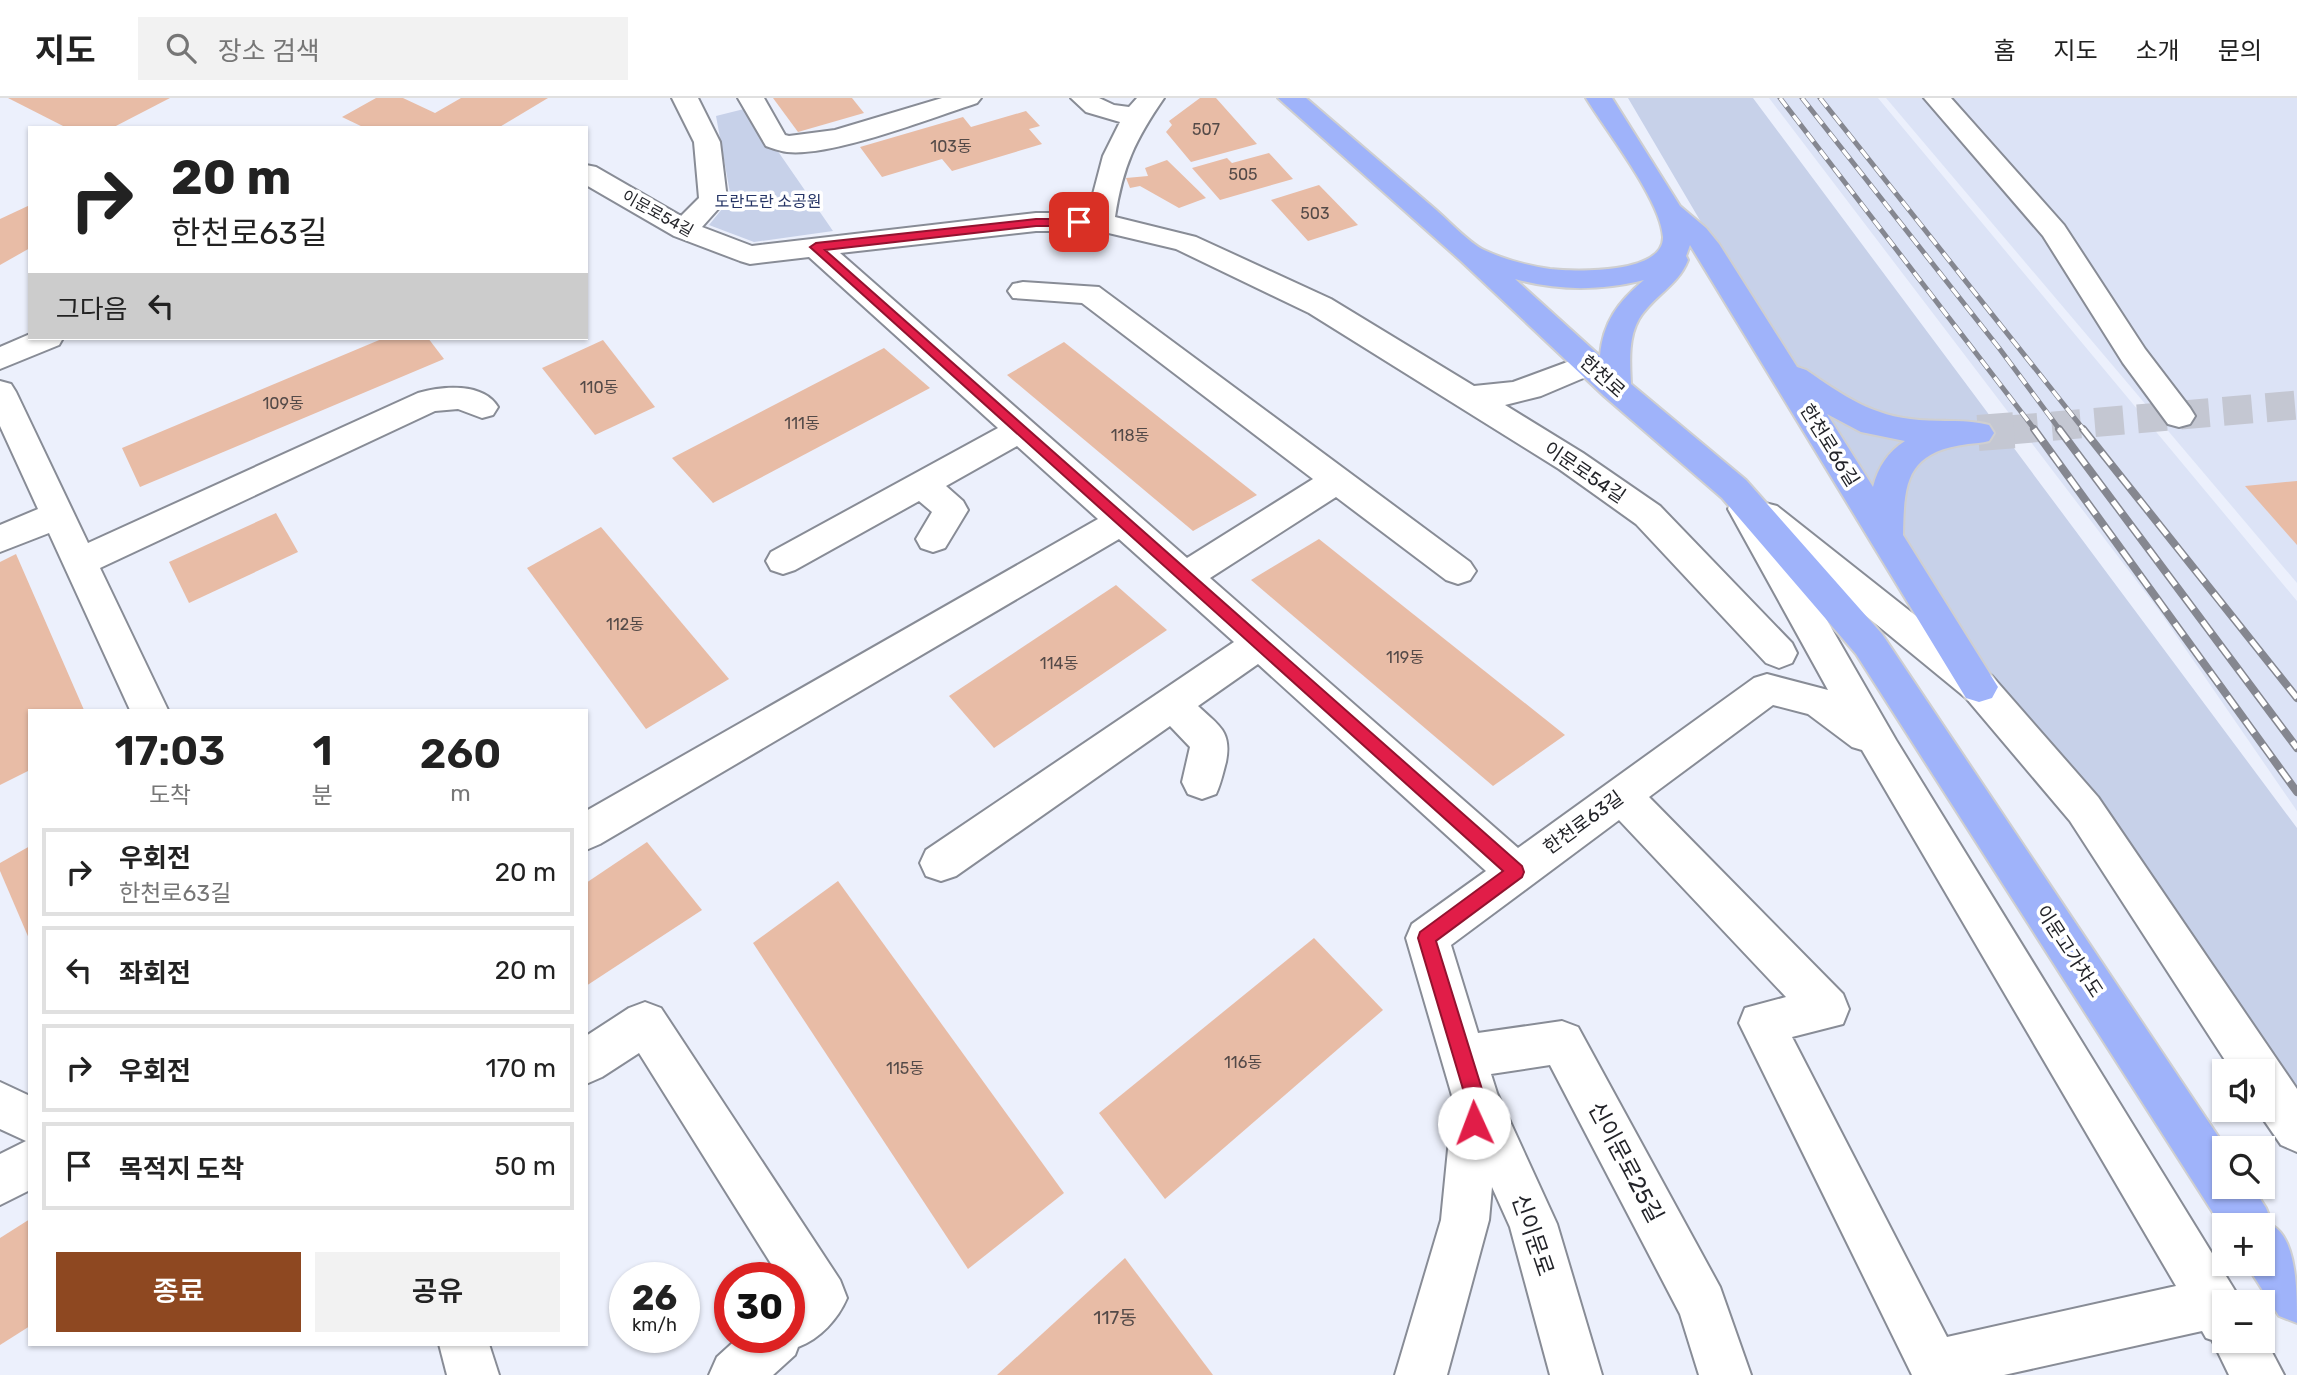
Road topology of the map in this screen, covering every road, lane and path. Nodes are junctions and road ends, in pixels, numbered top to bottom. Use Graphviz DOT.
graph roads {
  1 [pos="685,98"];
  2 [pos="751,98"];
  3 [pos="968,98"];
  4 [pos="1084,98"];
  5 [pos="1292,98"];
  6 [pos="1599,98"];
  7 [pos="1937,98"];
  8 [pos="904,107"];
  9 [pos="1143,107"];
  10 [pos="588,174"];
  11 [pos="1100,222"];
  12 [pos="1674,226"];
  13 [pos="684,230"];
  14 [pos="816,247"];
  15 [pos="1471,255"];
  16 [pos="1023,291"];
  17 [pos="43,340"];
  18 [pos="0,359"];
  19 [pos="1589,363"];
  20 [pos="1782,368"];
  21 [pos="1615,387"];
  22 [pos="0,392"];
  23 [pos="1468,397"];
  24 [pos="482,407"];
  25 [pos="2179,416"];
  26 [pos="1022,429"];
  27 [pos="1336,480"];
  28 [pos="922,484"];
  29 [pos="1734,489"];
  30 [pos="58,515"];
  31 [pos="1122,521"];
  32 [pos="1886,536"];
  33 [pos="0,539"];
  34 [pos="933,539"];
  35 [pos="783,561"];
  36 [pos="80,562"];
  37 [pos="1458,571"];
  38 [pos="1185,576"];
  39 [pos="1785,580"];
  40 [pos="1260,643"];
  41 [pos="1779,653"];
  42 [pos="1892,676"];
  43 [pos="1979,687"];
  44 [pos="1767,689"];
  45 [pos="1172,704"];
  46 [pos="149,709"];
  47 [pos="1882,751"];
  48 [pos="1202,782"];
  49 [pos="1620,794"];
  50 [pos="588,831"];
  51 [pos="941,863"];
  52 [pos="1516,872"];
  53 [pos="2250,1059"];
  54 [pos="588,1061"];
  55 [pos="1469,1078"];
  56 [pos="2275,1096"];
  57 [pos="0,1105"];
  58 [pos="28,1119"];
  59 [pos="2297,1129"];
  60 [pos="28,1164"];
  61 [pos="0,1181"];
  62 [pos="2241,1213"];
  63 [pos="799,1262"];
  64 [pos="2275,1264"];
  65 [pos="805,1271"];
  66 [pos="2297,1298"];
  67 [pos="2212,1299"];
  68 [pos="805,1312"];
  69 [pos="2212,1323"];
  70 [pos="465,1346"];
  71 [pos="760,1353"];
  72 [pos="2245,1353"];
  73 [pos="473,1375"];
  74 [pos="735,1375"];
  75 [pos="1421,1375"];
  76 [pos="1576,1375"];
  77 [pos="1725,1375"];
  78 [pos="2258,1375"];
  1 -- 13 [label="street"];
  2 -- 8 [label="street"];
  3 -- 8 [label="street"];
  4 -- 9 [label="street"];
  5 -- 15 [label="main road, 한천로"];
  6 -- 12 [label="main road, 한천로66길"];
  7 -- 25 [label="street"];
  9 -- 11 [label="street"];
  10 -- 13 [label="street, 이문로54길"];
  11 -- 14 [label="street, 이문로54길"];
  11 -- 23 [label="street, 이문로54길"];
  12 -- 15 [label="main road"];
  12 -- 20 [label="main road, 한천로66길"];
  12 -- 21 [label="main road"];
  13 -- 14 [label="street, 이문로54길"];
  14 -- 26 [label="street"];
  15 -- 19 [label="main road, 한천로"];
  16 -- 27 [label="street"];
  17 -- 18 [label="street"];
  19 -- 21 [label="main road, 한천로"];
  19 -- 23 [label="street"];
  20 -- 32 [label="main road, 한천로66길"];
  20 -- 32 [label="main road"];
  21 -- 29 [label="main road, 한천로"];
  22 -- 30 [label="street"];
  23 -- 41 [label="street, 이문로54길"];
  24 -- 36 [label="street"];
  26 -- 28 [label="street"];
  26 -- 31 [label="street"];
  27 -- 37 [label="street"];
  27 -- 38 [label="street"];
  28 -- 34 [label="street"];
  28 -- 35 [label="street"];
  29 -- 39 [label="street"];
  29 -- 42 [label="main road, 한천로"];
  29 -- 43 [label="street"];
  30 -- 33 [label="street"];
  30 -- 36 [label="street"];
  31 -- 38 [label="street"];
  31 -- 50 [label="street"];
  32 -- 43 [label="main road, 한천로66길"];
  36 -- 46 [label="street"];
  38 -- 40 [label="street"];
  39 -- 41 [label="street"];
  39 -- 47 [label="street"];
  40 -- 45 [label="street"];
  40 -- 52 [label="street"];
  41 -- 44 [label="street"];
  42 -- 62 [label="main road, 이문고가차도"];
  43 -- 53 [label="street"];
  44 -- 47 [label="street"];
  44 -- 49 [label="street, 한천로63길"];
  45 -- 48 [label="street"];
  45 -- 51 [label="street"];
  47 -- 67 [label="street"];
  49 -- 52 [label="street, 한천로63길"];
  49 -- 69 [label="street"];
  52 -- 55 [label="street, 한천로63길"];
  54 -- 63 [label="street"];
  55 -- 75 [label="street, 한천로63길"];
  55 -- 76 [label="street, 신이문로"];
  55 -- 77 [label="street, 신이문로25길"];
  56 -- 59 [label="street"];
  57 -- 58 [label="street"];
  60 -- 61 [label="street"];
  64 -- 66 [label="main road"];
  65 -- 68 [label="street"];
  70 -- 73 [label="street"];
  71 -- 74 [label="street"];
  72 -- 78 [label="street"];
}
